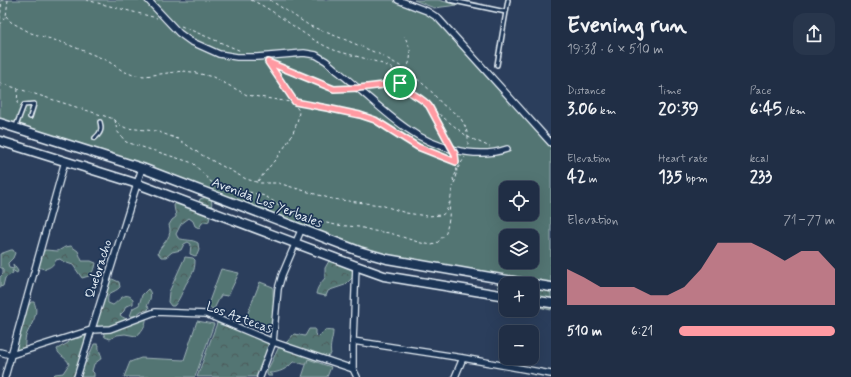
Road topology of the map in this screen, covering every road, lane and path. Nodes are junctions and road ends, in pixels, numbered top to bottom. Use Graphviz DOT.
graph roads {
  1 [pos="2,0"];
  2 [pos="8,0"];
  3 [pos="86,0"];
  4 [pos="148,0"];
  5 [pos="251,0"];
  6 [pos="270,0"];
  7 [pos="398,0"];
  8 [pos="449,0"];
  9 [pos="508,0"];
  10 [pos="407,2"];
  11 [pos="506,12"];
  12 [pos="6,16"];
  13 [pos="0,19"];
  14 [pos="168,22"];
  15 [pos="0,25"];
  16 [pos="404,36"];
  17 [pos="243,52"];
  18 [pos="497,65"];
  19 [pos="407,70"];
  20 [pos="399,80"];
  21 [pos="0,83"];
  22 [pos="400,83"];
  23 [pos="359,88"];
  24 [pos="18,89"];
  25 [pos="295,102"];
  26 [pos="24,105"];
  27 [pos="429,106"];
  28 [pos="21,114"];
  29 [pos="114,119"];
  30 [pos="100,122"];
  31 [pos="0,123"];
  32 [pos="16,128"];
  33 [pos="468,137"];
  34 [pos="95,138"];
  35 [pos="0,141"];
  36 [pos="551,143"];
  37 [pos="452,149"];
  38 [pos="507,149"];
  39 [pos="501,151"];
  40 [pos="468,152"];
  41 [pos="65,162"];
  42 [pos="456,162"];
  43 [pos="142,168"];
  44 [pos="457,169"];
  45 [pos="257,182"];
  46 [pos="138,184"];
  47 [pos="450,201"];
  48 [pos="302,228"];
  49 [pos="295,243"];
  50 [pos="356,266"];
  51 [pos="499,278"];
  52 [pos="539,285"];
  53 [pos="551,287"];
  54 [pos="499,295"];
  55 [pos="539,301"];
  56 [pos="551,303"];
  57 [pos="91,330"];
  58 [pos="352,341"];
  59 [pos="273,342"];
  60 [pos="0,352"];
  61 [pos="11,355"];
  62 [pos="463,358"];
  63 [pos="353,369"];
  64 [pos="551,374"];
  65 [pos="5,377"];
  66 [pos="77,377"];
  67 [pos="260,377"];
  68 [pos="357,377"];
  69 [pos="455,377"];
  1 -- 13 [label="path"];
  2 -- 12 [label="path"];
  3 -- 14 [label="path"];
  4 -- 14 [label="street"];
  5 -- 20 [label="path"];
  6 -- 19 [label="path"];
  7 -- 10 [label="street"];
  8 -- 11 [label="lane"];
  9 -- 11 [label="lane"];
  10 -- 36 [label="street"];
  11 -- 18 [label="lane"];
  12 -- 15 [label="path"];
  12 -- 25 [label="path"];
  14 -- 17 [label="path"];
  14 -- 23 [label="street"];
  16 -- 19 [label="path"];
  19 -- 20 [label="path"];
  19 -- 33 [label="path"];
  20 -- 22 [label="path"];
  21 -- 24 [label="path"];
  22 -- 23 [label="path"];
  22 -- 27 [label="path"];
  23 -- 25 [label="path"];
  23 -- 37 [label="street"];
  24 -- 26 [label="path"];
  24 -- 29 [label="path"];
  25 -- 42 [label="path"];
  25 -- 45 [label="path"];
  26 -- 28 [label="lane"];
  26 -- 28 [label="lane"];
  27 -- 33 [label="path"];
  27 -- 37 [label="path"];
  28 -- 32 [label="lane"];
  29 -- 45 [label="path"];
  29 -- 47 [label="path"];
  30 -- 34 [label="lane"];
  31 -- 32 [label="street, Avenida Los Yerbales"];
  32 -- 43 [label="street, Avenida Los Yerbales"];
  33 -- 39 [label="path"];
  33 -- 40 [label="path"];
  35 -- 41 [label="street"];
  37 -- 40 [label="street"];
  37 -- 42 [label="path"];
  38 -- 39 [label="street"];
  39 -- 40 [label="street"];
  40 -- 44 [label="path"];
  41 -- 46 [label="street"];
  41 -- 61 [label="street"];
  42 -- 44 [label="path"];
  43 -- 46 [label="street, Quebracho"];
  43 -- 48 [label="street, Avenida Los Yerbales"];
  44 -- 47 [label="path"];
  45 -- 47 [label="path"];
  46 -- 49 [label="street"];
  46 -- 57 [label="street, Quebracho"];
  48 -- 49 [label="street"];
  48 -- 51 [label="street, Avenida Los Yerbales"];
  49 -- 50 [label="street"];
  49 -- 59 [label="street"];
  50 -- 54 [label="street"];
  50 -- 58 [label="street"];
  52 -- 53 [label="street, Avenida Los Yerbales"];
  55 -- 56 [label="street"];
  57 -- 59 [label="street, Los Aztecas"];
  57 -- 61 [label="street, Los Aztecas"];
  57 -- 66 [label="street, Quebracho"];
  58 -- 62 [label="street"];
  58 -- 63 [label="street"];
  59 -- 63 [label="street, Los Aztecas"];
  59 -- 67 [label="street"];
  60 -- 61 [label="street"];
  61 -- 65 [label="street"];
  62 -- 64 [label="street"];
  62 -- 69 [label="street"];
  63 -- 68 [label="street"];
}
